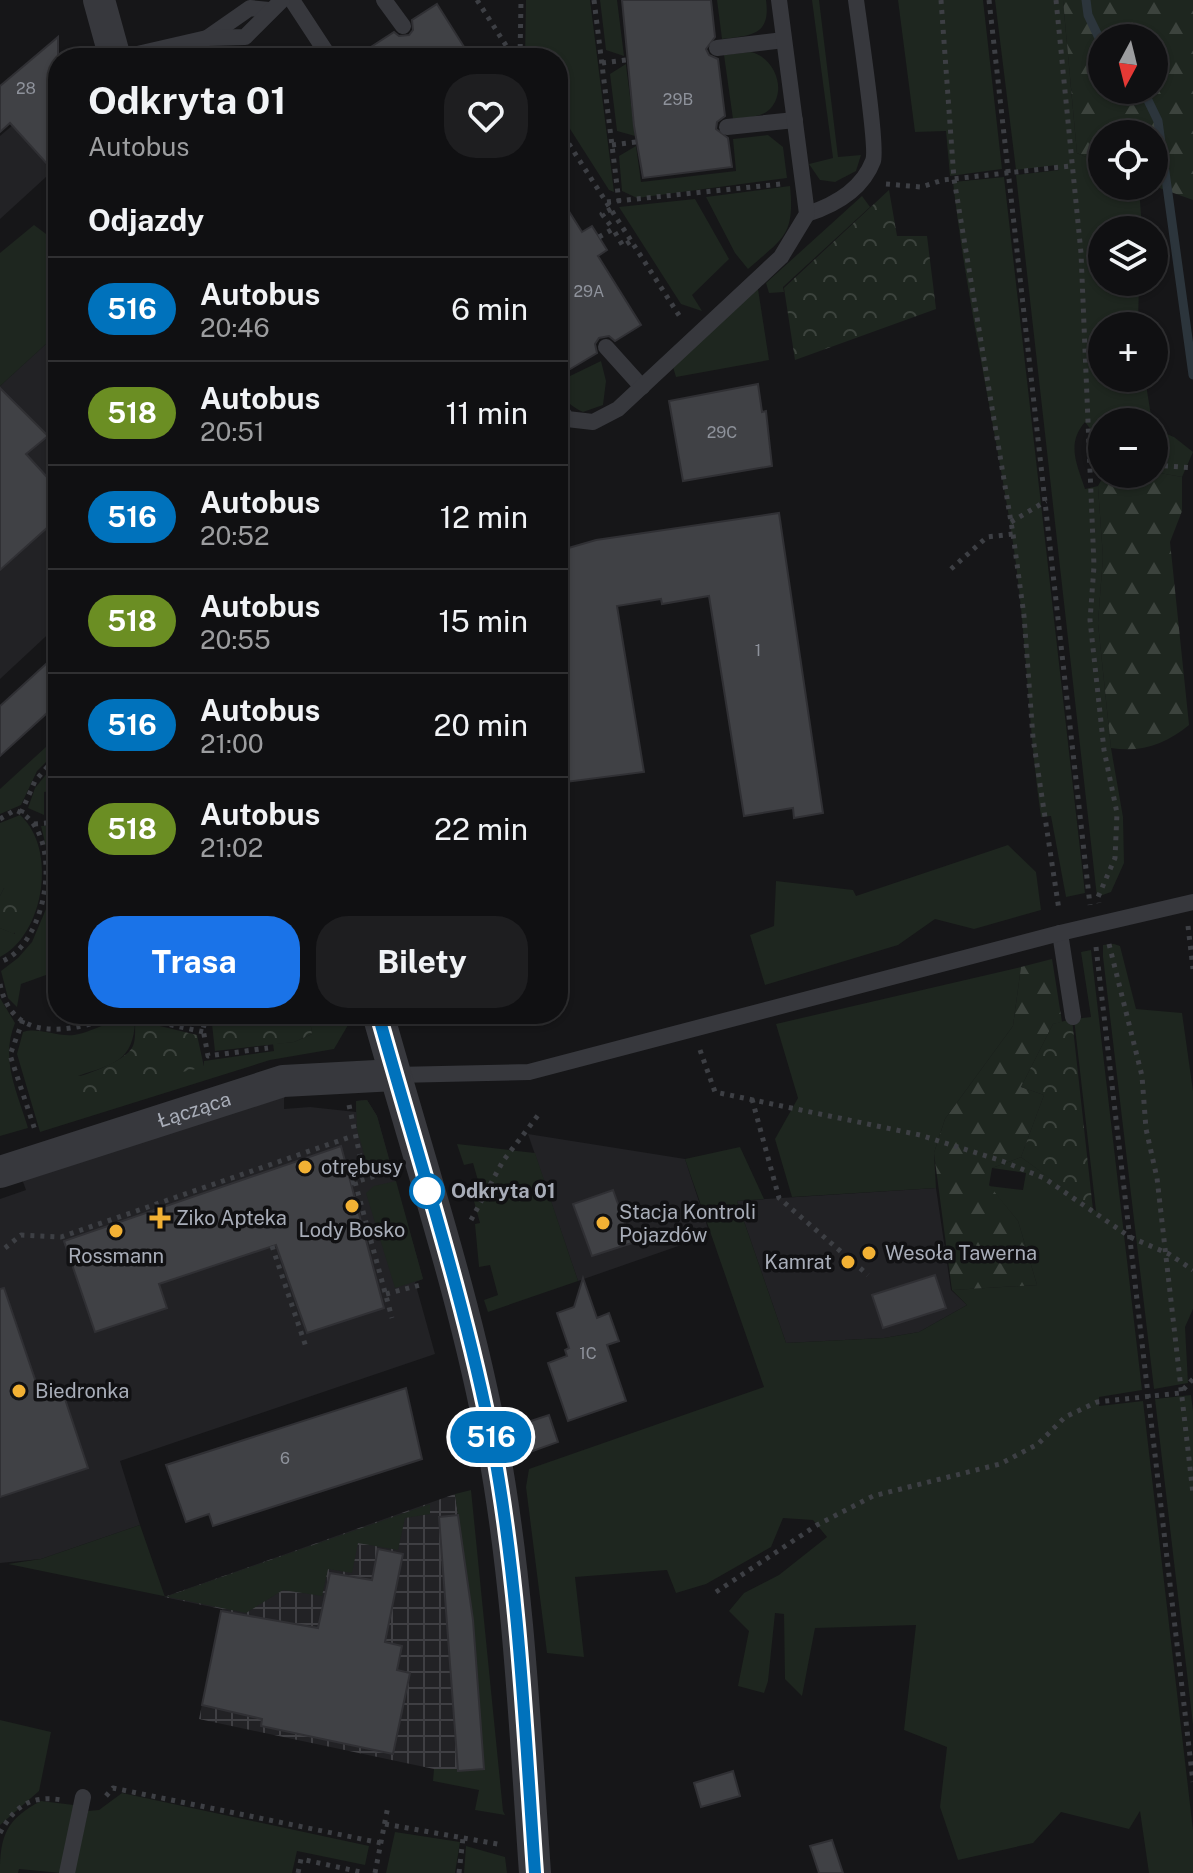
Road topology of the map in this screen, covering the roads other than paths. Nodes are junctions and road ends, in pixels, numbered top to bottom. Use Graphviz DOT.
graph roads {
  1 [pos="99,0"];
  2 [pos="384,0"];
  3 [pos="779,0"];
  4 [pos="856,0"];
  5 [pos="280,2"];
  6 [pos="403,26"];
  7 [pos="784,40"];
  8 [pos="114,48"];
  9 [pos="162,48"];
  10 [pos="321,48"];
  11 [pos="717,48"];
  12 [pos="795,120"];
  13 [pos="727,127"];
  14 [pos="807,214"];
  15 [pos="606,347"];
  16 [pos="642,387"];
  17 [pos="568,419"];
  18 [pos="1193,902"];
  19 [pos="1060,933"];
  20 [pos="1073,1017"];
  21 [pos="381,1024"];
  22 [pos="395,1075"];
  23 [pos="0,1172"];
  24 [pos="82,1800"];
  25 [pos="67,1873"];
  26 [pos="535,1873"];
  1 -- 8 [label="street"];
  2 -- 6 [label="lane"];
  3 -- 7 [label="lane"];
  4 -- 14 [label="lane"];
  5 -- 9 [label="lane"];
  5 -- 10 [label="lane"];
  7 -- 11 [label="lane"];
  7 -- 12 [label="lane"];
  12 -- 13 [label="lane"];
  12 -- 14 [label="lane"];
  14 -- 16 [label="lane"];
  15 -- 16 [label="lane"];
  16 -- 17 [label="lane"];
  18 -- 19 [label="lane"];
  19 -- 20 [label="lane"];
  19 -- 22 [label="lane"];
  21 -- 22 [label="street"];
  22 -- 23 [label="street, Łącząca"];
  22 -- 26 [label="street"];
  24 -- 25 [label="lane"];
}
